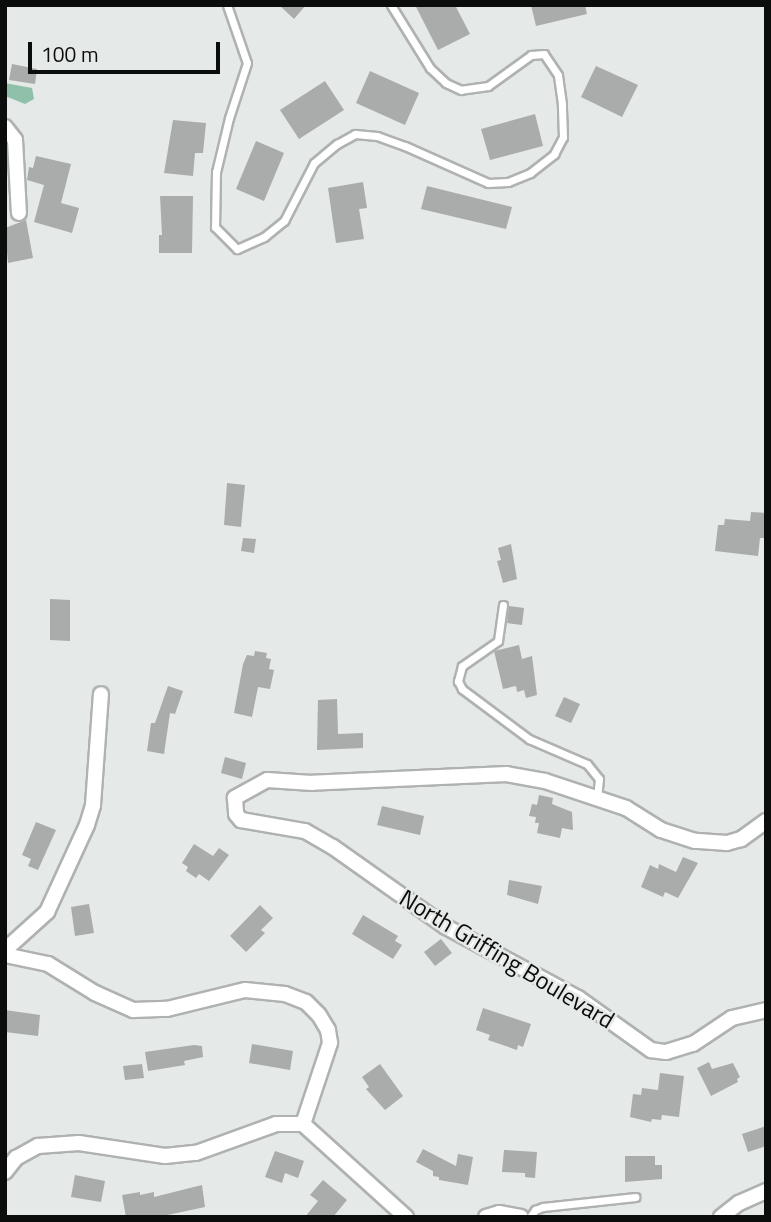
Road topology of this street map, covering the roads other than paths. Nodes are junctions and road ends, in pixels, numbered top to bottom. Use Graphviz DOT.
graph roads {
  1 [pos="391,5"];
  2 [pos="229,7"];
  3 [pos="5,127"];
  4 [pos="19,213"];
  5 [pos="503,605"];
  6 [pos="101,694"];
  7 [pos="597,798"];
  8 [pos="766,821"];
  9 [pos="5,952"];
  10 [pos="766,1010"];
  11 [pos="303,1124"];
  12 [pos="5,1171"];
  13 [pos="766,1191"];
  14 [pos="635,1197"];
  15 [pos="406,1217"];
  16 [pos="486,1217"];
  17 [pos="521,1217"];
  18 [pos="530,1217"];
  19 [pos="721,1217"];
  1 -- 2 [label="lane"];
  3 -- 4 [label="street"];
  5 -- 7 [label="lane"];
  6 -- 9 [label="street"];
  7 -- 8 [label="street, North Griffing Boulevard"];
  7 -- 10 [label="street, North Griffing Boulevard"];
  9 -- 11 [label="street"];
  11 -- 12 [label="street"];
  11 -- 15 [label="street"];
  13 -- 19 [label="street"];
  14 -- 18 [label="lane"];
  16 -- 17 [label="street"];
}
